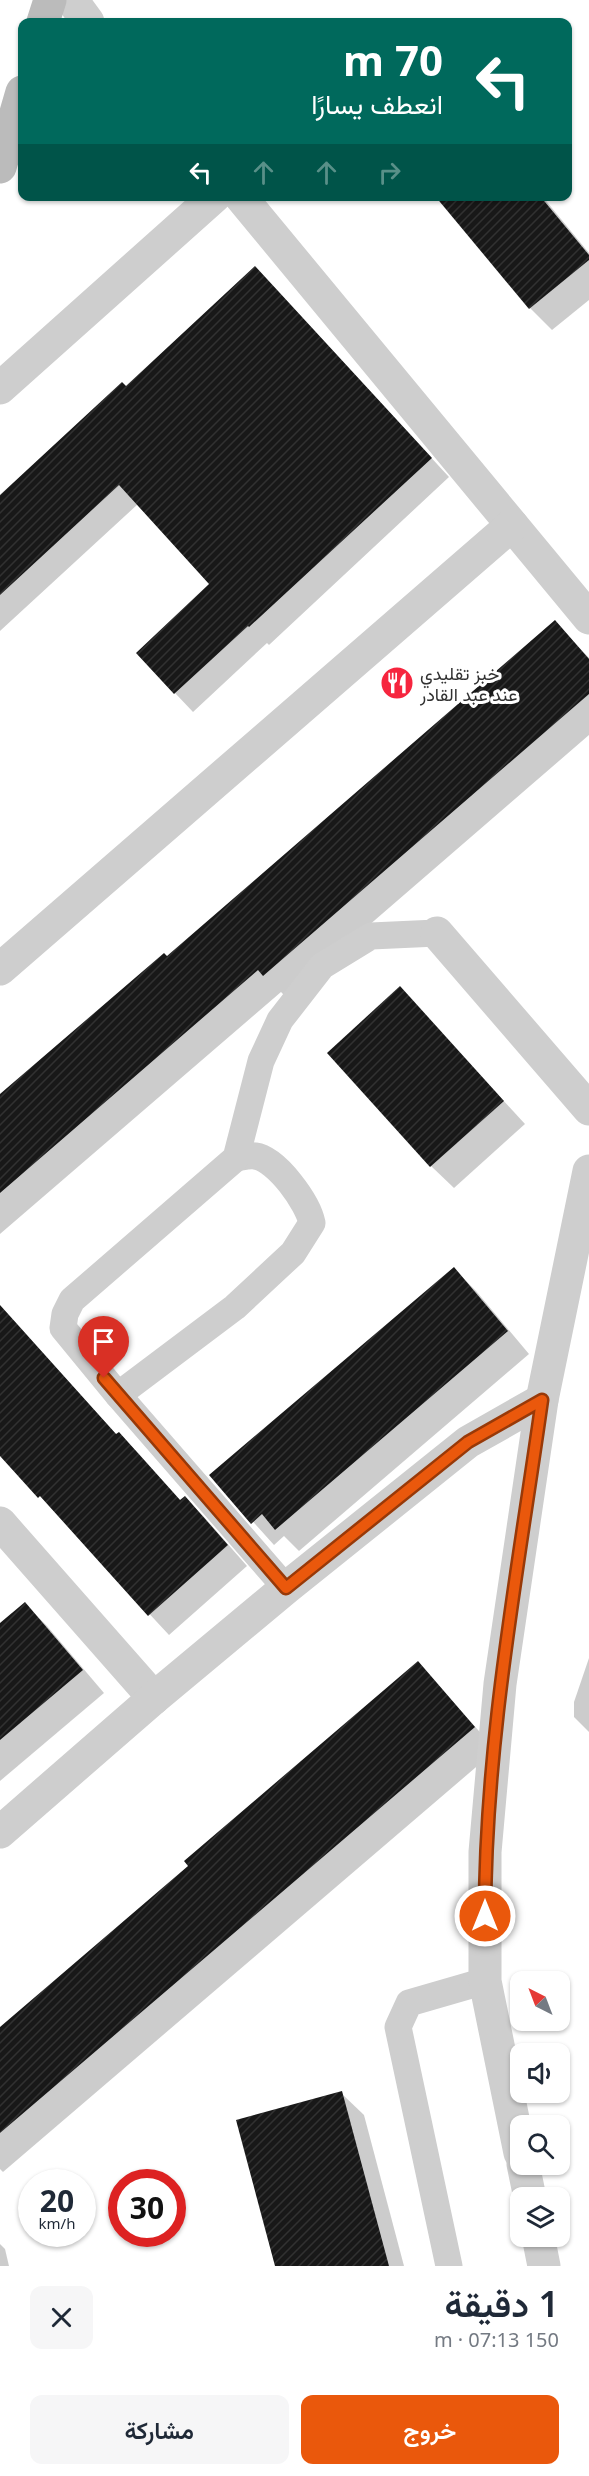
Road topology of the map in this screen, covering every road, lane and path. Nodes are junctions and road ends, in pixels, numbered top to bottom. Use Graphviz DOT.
graph roads {
  1 [pos="50,0"];
  2 [pos="72,0"];
  3 [pos="44,18"];
  4 [pos="85,18"];
  5 [pos="18,106"];
  6 [pos="0,167"];
  7 [pos="209,201"];
  8 [pos="244,201"];
  9 [pos="0,388"];
  10 [pos="512,525"];
  11 [pos="589,618"];
  12 [pos="437,933"];
  13 [pos="0,969"];
  14 [pos="589,1109"];
  15 [pos="236,1158"];
  16 [pos="589,1171"];
  17 [pos="118,1395"];
  18 [pos="542,1400"];
  19 [pos="0,1522"];
  20 [pos="286,1588"];
  21 [pos="154,1698"];
  22 [pos="0,1832"];
  23 [pos="485,1981"];
  24 [pos="512,2115"];
  25 [pos="540,2247"];
  26 [pos="449,2266"];
  27 [pos="544,2266"];
  1 -- 3 [label="street"];
  2 -- 4 [label="street"];
  5 -- 6 [label="street"];
  7 -- 9 [label="street"];
  8 -- 10 [label="street"];
  10 -- 11 [label="street"];
  10 -- 13 [label="street"];
  12 -- 14 [label="street"];
  12 -- 15 [label="lane"];
  15 -- 17 [label="lane"];
  15 -- 17 [label="lane"];
  16 -- 18 [label="street"];
  17 -- 20 [label="lane"];
  18 -- 20 [label="street"];
  18 -- 23 [label="street"];
  19 -- 21 [label="street"];
  20 -- 21 [label="street"];
  21 -- 22 [label="street"];
  23 -- 24 [label="street"];
  23 -- 26 [label="lane"];
  25 -- 27 [label="street"];
}
